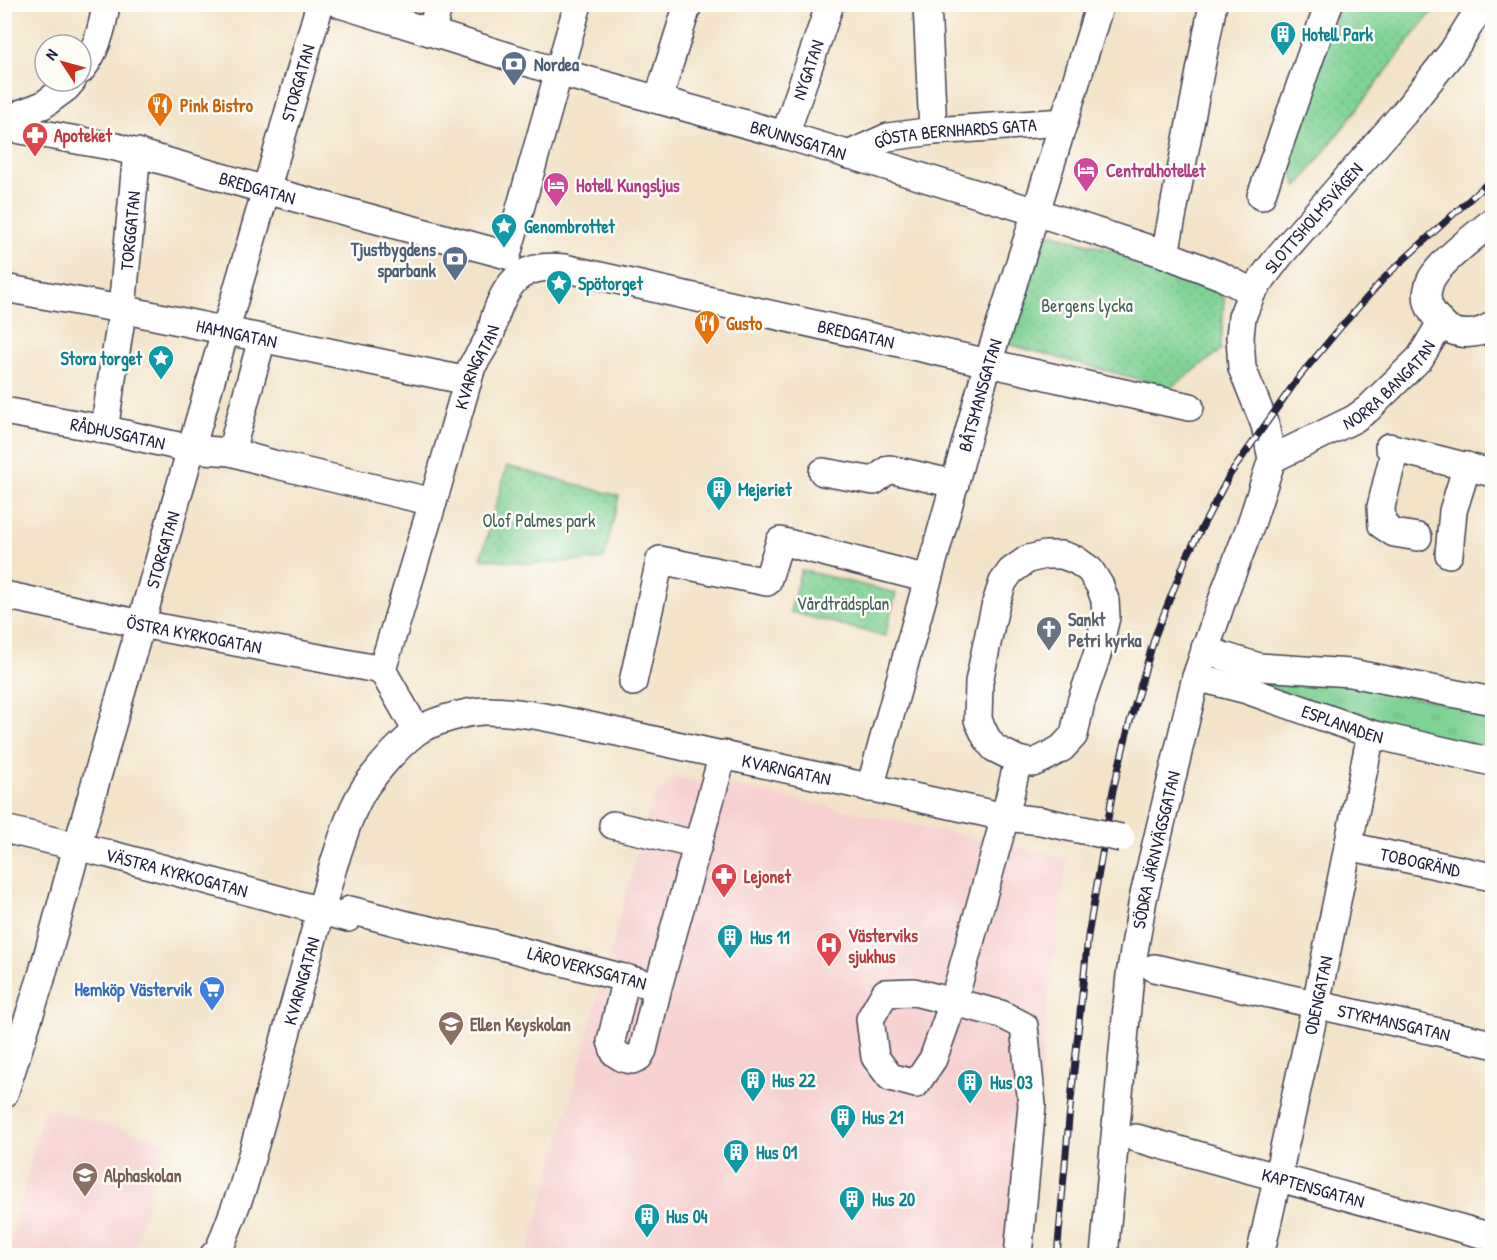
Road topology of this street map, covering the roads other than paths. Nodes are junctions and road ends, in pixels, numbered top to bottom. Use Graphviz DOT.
graph roads {
  1 [pos="320,4"];
  2 [pos="340,4"];
  3 [pos="439,4"];
  4 [pos="578,4"];
  5 [pos="688,4"];
  6 [pos="830,4"];
  7 [pos="927,4"];
  8 [pos="1100,4"];
  9 [pos="1212,4"];
  10 [pos="1329,4"];
  11 [pos="1481,4"];
  12 [pos="94,9"];
  13 [pos="431,32"];
  14 [pos="93,51"];
  15 [pos="558,72"];
  16 [pos="59,93"];
  17 [pos="658,100"];
  18 [pos="1064,122"];
  19 [pos="5,128"];
  20 [pos="933,131"];
  21 [pos="785,135"];
  22 [pos="137,152"];
  23 [pos="848,155"];
  24 [pos="266,190"];
  25 [pos="1261,196"];
  26 [pos="1036,212"];
  27 [pos="1492,222"];
  28 [pos="1165,254"];
  29 [pos="514,265"];
  30 [pos="4,288"];
  31 [pos="1252,292"];
  32 [pos="122,309"];
  33 [pos="1441,323"];
  34 [pos="1492,326"];
  35 [pos="226,332"];
  36 [pos="262,339"];
  37 [pos="988,363"];
  38 [pos="468,381"];
  39 [pos="1190,407"];
  40 [pos="4,411"];
  41 [pos="104,430"];
  42 [pos="191,449"];
  43 [pos="231,452"];
  44 [pos="1272,459"];
  45 [pos="1480,470"];
  46 [pos="823,472"];
  47 [pos="954,484"];
  48 [pos="433,502"];
  49 [pos="1418,537"];
  50 [pos="1449,554"];
  51 [pos="928,579"];
  52 [pos="4,595"];
  53 [pos="141,624"];
  54 [pos="1205,648"];
  55 [pos="382,670"];
  56 [pos="1196,677"];
  57 [pos="633,682"];
  58 [pos="1492,701"];
  59 [pos="417,731"];
  60 [pos="1371,734"];
  61 [pos="723,754"];
  62 [pos="1018,760"];
  63 [pos="1492,762"];
  64 [pos="870,788"];
  65 [pos="1005,817"];
  66 [pos="613,825"];
  67 [pos="4,830"];
  68 [pos="1155,844"];
  69 [pos="698,845"];
  70 [pos="1348,846"];
  71 [pos="77,847"];
  72 [pos="1492,877"];
  73 [pos="321,910"];
  74 [pos="349,914"];
  75 [pos="1154,968"];
  76 [pos="626,978"];
  77 [pos="658,987"];
  78 [pos="1316,1004"];
  79 [pos="1492,1044"];
  80 [pos="4,1094"];
  81 [pos="1136,1138"];
  82 [pos="1276,1177"];
  83 [pos="1492,1237"];
  84 [pos="224,1254"];
  85 [pos="1018,1256"];
  86 [pos="1104,1256"];
  87 [pos="1260,1256"];
  1 -- 24 [label="street, STORGATAN"];
  2 -- 13 [label="street, BRUNNSGATAN"];
  3 -- 13 [label="street"];
  4 -- 15 [label="street, KVARNGATAN"];
  5 -- 17 [label="street"];
  6 -- 21 [label="street, NYGATAN"];
  7 -- 20 [label="street"];
  8 -- 18 [label="street, BÅTSMANSGATAN"];
  9 -- 28 [label="street"];
  10 -- 25 [label="street"];
  11 -- 31 [label="street, SLOTTSHOLMSVÄGEN"];
  12 -- 14 [label="street"];
  13 -- 15 [label="street, BRUNNSGATAN"];
  15 -- 17 [label="street, BRUNNSGATAN"];
  15 -- 29 [label="street, KVARNGATAN"];
  16 -- 19 [label="street"];
  17 -- 21 [label="street, BRUNNSGATAN"];
  18 -- 20 [label="street, GÖSTA BERNHARDS GATA"];
  18 -- 26 [label="street, BÅTSMANSGATAN"];
  19 -- 22 [label="street, BREDGATAN"];
  20 -- 23 [label="street, GÖSTA BERNHARDS GATA"];
  21 -- 23 [label="street, BRUNNSGATAN"];
  22 -- 24 [label="street, BREDGATAN"];
  22 -- 32 [label="street, TORGGATAN"];
  23 -- 26 [label="street, BRUNNSGATAN"];
  24 -- 29 [label="street, BREDGATAN"];
  24 -- 35 [label="street, STORGATAN"];
  26 -- 28 [label="street, BRUNNSGATAN"];
  26 -- 37 [label="street, BÅTSMANSGATAN"];
  27 -- 33 [label="street"];
  28 -- 31 [label="street, BRUNNSGATAN"];
  29 -- 37 [label="street, BREDGATAN"];
  29 -- 38 [label="street, KVARNGATAN"];
  30 -- 32 [label="street, HAMNGATAN"];
  31 -- 44 [label="street, SLOTTSHOLMSVÄGEN"];
  32 -- 35 [label="street, HAMNGATAN"];
  32 -- 41 [label="street, TORGGATAN"];
  33 -- 34 [label="street, NORRA BANGATAN"];
  33 -- 44 [label="street, NORRA BANGATAN"];
  35 -- 36 [label="street, HAMNGATAN"];
  35 -- 42 [label="street, STORGATAN"];
  36 -- 38 [label="street, HAMNGATAN"];
  36 -- 43 [label="street"];
  37 -- 39 [label="street, BREDGATAN"];
  37 -- 47 [label="street, BÅTSMANSGATAN"];
  38 -- 48 [label="street, KVARNGATAN"];
  40 -- 41 [label="street, RÅDHUSGATAN"];
  41 -- 42 [label="street, RÅDHUSGATAN"];
  42 -- 43 [label="street, RÅDHUSGATAN"];
  42 -- 53 [label="street, STORGATAN"];
  43 -- 48 [label="street, RÅDHUSGATAN"];
  44 -- 54 [label="street, SÖDRA JÄRNVÄGSGATAN"];
  45 -- 49 [label="street"];
  45 -- 50 [label="street"];
  46 -- 47 [label="street"];
  47 -- 51 [label="street, BÅTSMANSGATAN"];
  48 -- 55 [label="street, KVARNGATAN"];
  51 -- 57 [label="street"];
  51 -- 64 [label="street, BÅTSMANSGATAN"];
  52 -- 53 [label="street, ÖSTRA KYRKOGATAN"];
  53 -- 55 [label="street, ÖSTRA KYRKOGATAN"];
  53 -- 71 [label="street, STORGATAN"];
  54 -- 56 [label="street, SÖDRA JÄRNVÄGSGATAN"];
  54 -- 58 [label="street"];
  55 -- 59 [label="street"];
  56 -- 60 [label="street, ESPLANADEN"];
  56 -- 68 [label="street, SÖDRA JÄRNVÄGSGATAN"];
  59 -- 61 [label="street, KVARNGATAN"];
  59 -- 73 [label="street, KVARNGATAN"];
  60 -- 63 [label="street, ESPLANADEN"];
  60 -- 70 [label="street, ODENGATAN"];
  61 -- 64 [label="street, KVARNGATAN"];
  61 -- 69 [label="street, LÄROVERKSGATAN"];
  62 -- 62 [label="street"];
  62 -- 65 [label="street"];
  64 -- 65 [label="street, KVARNGATAN"];
  65 -- 68 [label="street, KVARNGATAN, bridge"];
  65 -- 85 [label="street"];
  66 -- 69 [label="street"];
  67 -- 71 [label="street, VÄSTRA KYRKOGATAN"];
  68 -- 86 [label="street, SÖDRA JÄRNVÄGSGATAN"];
  69 -- 77 [label="street, LÄROVERKSGATAN"];
  70 -- 72 [label="street, TOBOGRÄND"];
  70 -- 78 [label="street, ODENGATAN"];
  71 -- 73 [label="street, VÄSTRA KYRKOGATAN"];
  71 -- 80 [label="street, STORGATAN"];
  73 -- 74 [label="street, VÄSTRA KYRKOGATAN"];
  73 -- 84 [label="street, KVARNGATAN"];
  74 -- 76 [label="street, LÄROVERKSGATAN"];
  75 -- 78 [label="street, STYRMANSGATAN"];
  76 -- 77 [label="street, LÄROVERKSGATAN"];
  76 -- 77 [label="street"];
  78 -- 79 [label="street, STYRMANSGATAN"];
  78 -- 82 [label="street, ODENGATAN"];
  81 -- 82 [label="street, KAPTENSGATAN"];
  82 -- 83 [label="street, KAPTENSGATAN"];
  82 -- 87 [label="street, ODENGATAN"];
}
